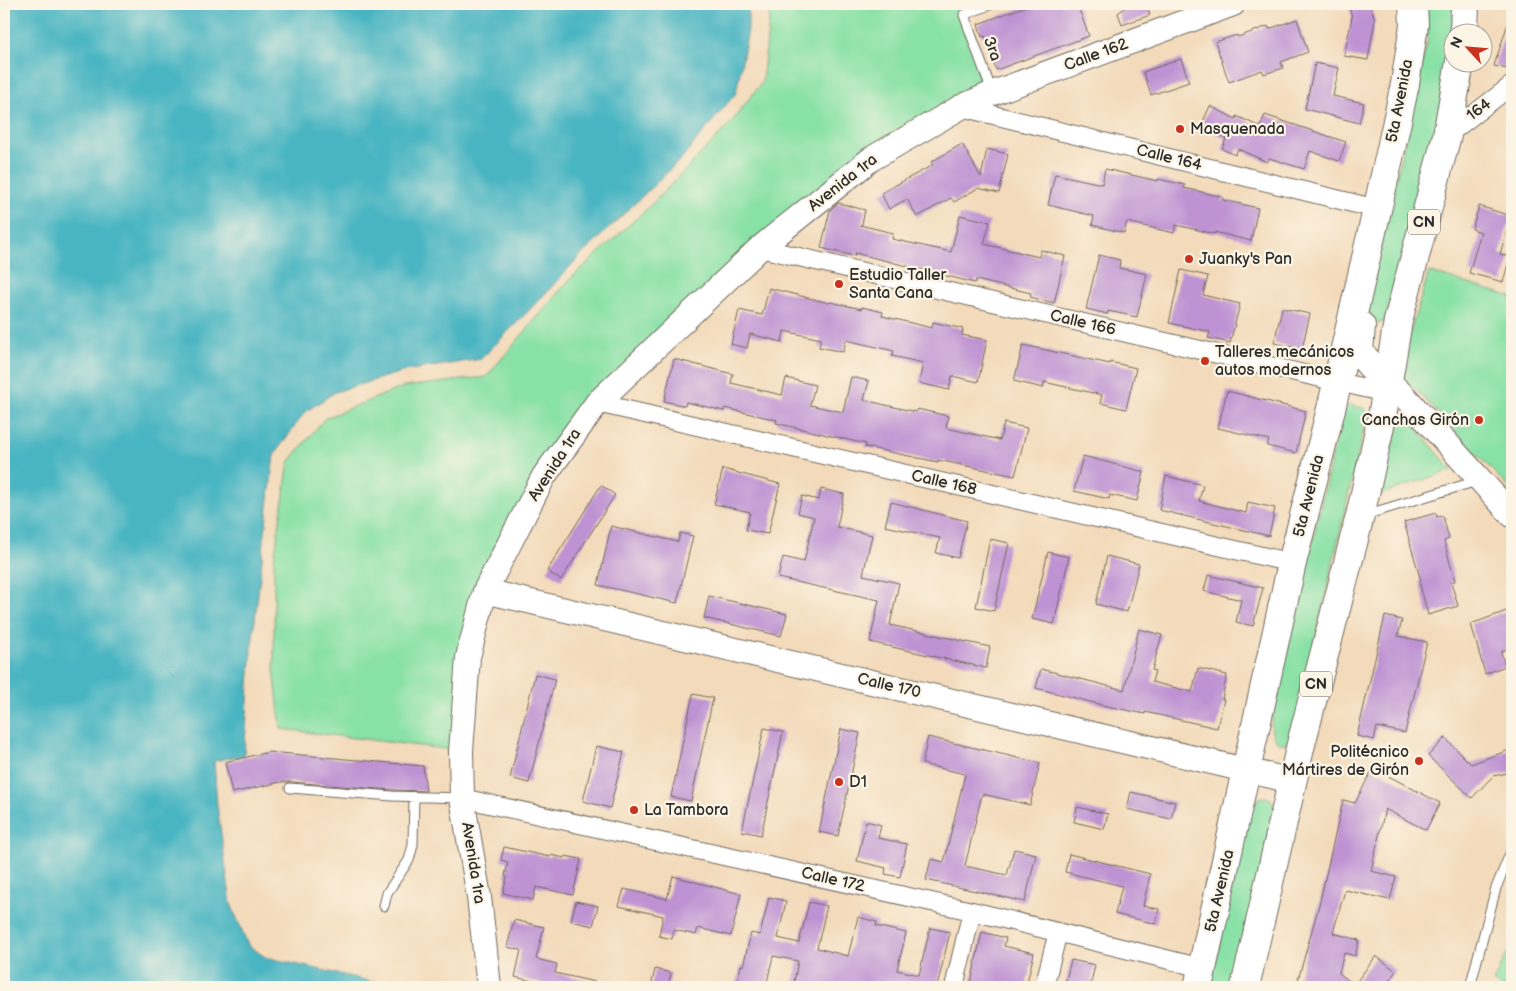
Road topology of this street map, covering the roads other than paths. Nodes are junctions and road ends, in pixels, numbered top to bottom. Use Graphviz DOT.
graph roads {
  1 [pos="992,4"];
  2 [pos="1233,4"];
  3 [pos="1413,4"];
  4 [pos="1465,4"];
  5 [pos="1464,22"];
  6 [pos="1458,72"];
  7 [pos="1512,85"];
  8 [pos="993,93"];
  9 [pos="961,107"];
  10 [pos="1447,135"];
  11 [pos="1377,209"];
  12 [pos="760,248"];
  13 [pos="1357,320"];
  14 [pos="1398,324"];
  15 [pos="1338,381"];
  16 [pos="1393,391"];
  17 [pos="597,403"];
  18 [pos="1480,480"];
  19 [pos="1512,515"];
  20 [pos="1360,516"];
  21 [pos="1292,564"];
  22 [pos="485,591"];
  23 [pos="1247,770"];
  24 [pos="1292,782"];
  25 [pos="290,788"];
  26 [pos="414,797"];
  27 [pos="462,798"];
  28 [pos="1512,849"];
  29 [pos="384,906"];
  30 [pos="972,911"];
  31 [pos="1058,932"];
  32 [pos="1200,977"];
  33 [pos="489,987"];
  34 [pos="954,987"];
  35 [pos="1044,987"];
  36 [pos="1245,987"];
  37 [pos="1470,987"];
  1 -- 8 [label="lane, 3ra"];
  2 -- 8 [label="street, Calle 162"];
  3 -- 11 [label="highway, 5ta Avenida"];
  4 -- 5 [label="highway"];
  6 -- 10 [label="highway, CN"];
  7 -- 10 [label="street, 164"];
  8 -- 9 [label="street, Calle 162"];
  9 -- 11 [label="street, Calle 164"];
  9 -- 12 [label="street, Avenida 1ra"];
  10 -- 14 [label="highway, CN"];
  11 -- 13 [label="highway, 5ta Avenida"];
  12 -- 15 [label="street, Calle 166"];
  12 -- 17 [label="street, Avenida 1ra"];
  13 -- 14 [label="highway"];
  13 -- 15 [label="highway, 5ta Avenida"];
  13 -- 16 [label="highway"];
  14 -- 16 [label="highway, CN"];
  15 -- 16 [label="street, Calle 166"];
  15 -- 21 [label="highway, 5ta Avenida"];
  16 -- 18 [label="street"];
  16 -- 20 [label="highway, CN"];
  17 -- 21 [label="street, Calle 168"];
  17 -- 22 [label="street, Avenida 1ra"];
  18 -- 19 [label="street"];
  18 -- 20 [label="lane"];
  20 -- 24 [label="highway, CN"];
  21 -- 23 [label="highway, 5ta Avenida"];
  22 -- 23 [label="street, Calle 170"];
  22 -- 27 [label="street, Avenida 1ra"];
  23 -- 24 [label="street, Calle 170"];
  23 -- 32 [label="highway, 5ta Avenida"];
  24 -- 36 [label="highway, CN"];
  25 -- 26 [label="lane"];
  26 -- 27 [label="lane"];
  26 -- 29 [label="lane"];
  27 -- 30 [label="street, Calle 172"];
  27 -- 33 [label="street, Avenida 1ra"];
  28 -- 37 [label="lane"];
  30 -- 31 [label="street, Calle 172"];
  30 -- 34 [label="street"];
  31 -- 32 [label="street, Calle 172"];
  31 -- 35 [label="street"];
}
